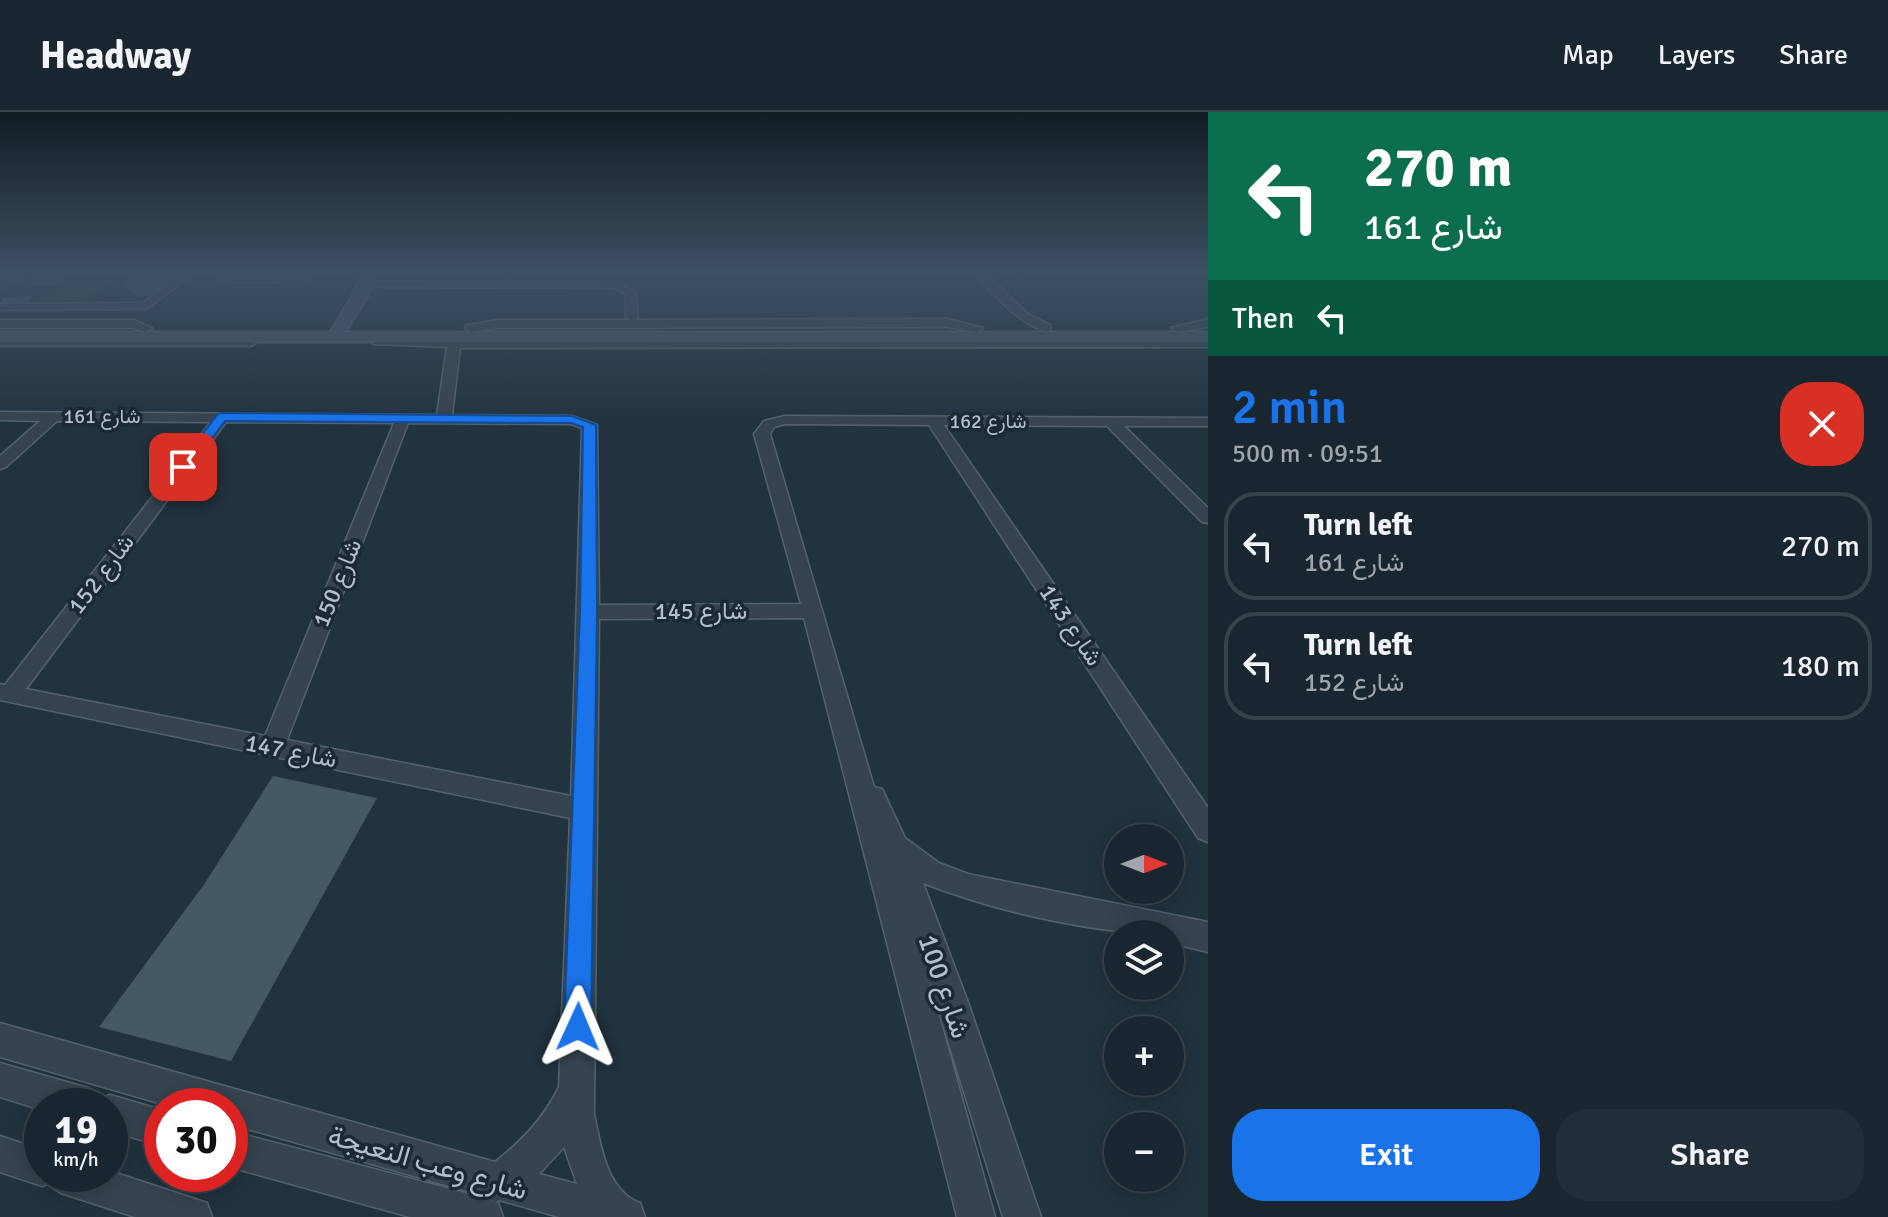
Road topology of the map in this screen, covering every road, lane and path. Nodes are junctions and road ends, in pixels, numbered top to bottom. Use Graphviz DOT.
graph roads {
  1 [pos="338,323"];
  2 [pos="619,323"];
  3 [pos="644,323"];
  4 [pos="1016,323"];
  5 [pos="1022,323"];
  6 [pos="54,324"];
  7 [pos="69,324"];
  8 [pos="613,325"];
  9 [pos="649,325"];
  10 [pos="0,326"];
  11 [pos="1208,326"];
  12 [pos="146,328"];
  13 [pos="471,328"];
  14 [pos="977,328"];
  15 [pos="1046,328"];
  16 [pos="329,333"];
  17 [pos="116,337"];
  18 [pos="896,337"];
  19 [pos="430,338"];
  20 [pos="0,339"];
  21 [pos="1208,340"];
  22 [pos="88,343"];
  23 [pos="454,344"];
  24 [pos="0,416"];
  25 [pos="54,416"];
  26 [pos="222,417"];
  27 [pos="403,418"];
  28 [pos="444,418"];
  29 [pos="934,421"];
  30 [pos="1110,421"];
  31 [pos="1208,422"];
  32 [pos="769,424"];
  33 [pos="0,464"];
  34 [pos="1208,518"];
  35 [pos="814,611"];
  36 [pos="589,612"];
  37 [pos="5,693"];
  38 [pos="272,748"];
  39 [pos="856,760"];
  40 [pos="583,809"];
  41 [pos="1208,830"];
  42 [pos="896,847"];
  43 [pos="968,887"];
  44 [pos="921,914"];
  45 [pos="1208,937"];
  46 [pos="0,1040"];
  47 [pos="0,1080"];
  48 [pos="27,1088"];
  49 [pos="167,1088"];
  50 [pos="576,1090"];
  51 [pos="248,1113"];
  52 [pos="0,1154"];
  53 [pos="248,1154"];
  54 [pos="24,1162"];
  55 [pos="116,1192"];
  56 [pos="490,1200"];
  57 [pos="968,1207"];
  58 [pos="619,1214"];
  59 [pos="193,1217"];
  60 [pos="1022,1217"];
  1 -- 16 [label="street"];
  2 -- 8 [label="street"];
  3 -- 9 [label="street"];
  4 -- 14 [label="street"];
  5 -- 15 [label="street"];
  6 -- 7 [label="street"];
  6 -- 10 [label="street"];
  7 -- 12 [label="street"];
  8 -- 9 [label="street"];
  8 -- 13 [label="street"];
  9 -- 14 [label="street"];
  10 -- 12 [label="street"];
  11 -- 15 [label="street"];
  12 -- 16 [label="street"];
  13 -- 14 [label="street"];
  13 -- 16 [label="street"];
  15 -- 18 [label="street"];
  16 -- 17 [label="street"];
  16 -- 19 [label="street"];
  17 -- 20 [label="street"];
  17 -- 22 [label="street"];
  18 -- 19 [label="street"];
  18 -- 21 [label="street"];
  19 -- 23 [label="street"];
  20 -- 22 [label="street"];
  21 -- 23 [label="street"];
  22 -- 23 [label="street"];
  23 -- 28 [label="street"];
  24 -- 25 [label="street, شارع 161"];
  25 -- 26 [label="street, شارع 161"];
  25 -- 33 [label="street"];
  26 -- 27 [label="street, شارع 161"];
  26 -- 37 [label="street, شارع 152"];
  27 -- 28 [label="street, شارع 161"];
  27 -- 38 [label="street, شارع 150"];
  28 -- 36 [label="street, شارع 161"];
  29 -- 30 [label="street, شارع 162"];
  29 -- 32 [label="street, شارع 162"];
  29 -- 41 [label="street, شارع 143"];
  30 -- 31 [label="street, شارع 162"];
  30 -- 34 [label="street"];
  32 -- 35 [label="street, شارع 100"];
  35 -- 36 [label="street, شارع 145"];
  35 -- 39 [label="street, شارع 100"];
  36 -- 40 [label="street"];
  37 -- 38 [label="street, شارع 147"];
  38 -- 40 [label="street, شارع 147"];
  39 -- 42 [label="street, شارع 100"];
  39 -- 57 [label="street, شارع 100"];
  40 -- 50 [label="street"];
  42 -- 43 [label="street"];
  42 -- 44 [label="street, شارع 100"];
  43 -- 44 [label="street"];
  43 -- 45 [label="street"];
  44 -- 60 [label="street, شارع 100"];
  46 -- 49 [label="street, شارع وعب النعيجة"];
  47 -- 48 [label="street"];
  50 -- 56 [label="street"];
  50 -- 58 [label="street"];
  51 -- 56 [label="street, شارع وعب النعيجة"];
  52 -- 54 [label="street"];
  53 -- 56 [label="street, شارع وعب النعيجة"];
  55 -- 59 [label="street"];
  56 -- 58 [label="street, شارع وعب النعيجة"];
}
